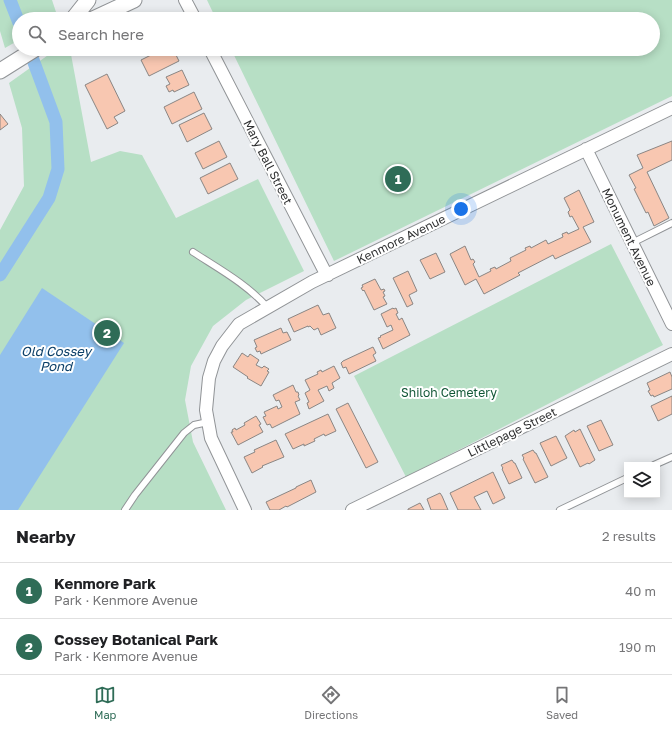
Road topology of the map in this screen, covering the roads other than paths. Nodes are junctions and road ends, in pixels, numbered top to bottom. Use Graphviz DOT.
graph roads {
  1 [pos="88,0"];
  2 [pos="134,0"];
  3 [pos="185,0"];
  4 [pos="79,12"];
  5 [pos="108,12"];
  6 [pos="191,12"];
  7 [pos="24,56"];
  8 [pos="214,56"];
  9 [pos="2,65"];
  10 [pos="672,108"];
  11 [pos="586,149"];
  12 [pos="672,223"];
  13 [pos="632,243"];
  14 [pos="193,252"];
  15 [pos="328,275"];
  16 [pos="268,308"];
  17 [pos="672,324"];
  18 [pos="672,354"];
  19 [pos="207,416"];
  20 [pos="672,456"];
  21 [pos="660,462"];
  22 [pos="624,479"];
  23 [pos="125,510"];
  24 [pos="244,510"];
  25 [pos="352,510"];
  26 [pos="560,510"];
  1 -- 4 [label="street"];
  2 -- 5 [label="street"];
  3 -- 6 [label="street"];
  7 -- 9 [label="street"];
  8 -- 15 [label="street, Mary Ball Street"];
  10 -- 11 [label="street, Kenmore Avenue"];
  11 -- 13 [label="street, Monument Avenue"];
  11 -- 15 [label="street, Kenmore Avenue"];
  12 -- 13 [label="lane"];
  13 -- 17 [label="street, Monument Avenue"];
  14 -- 16 [label="lane"];
  15 -- 16 [label="street, Kenmore Avenue"];
  16 -- 19 [label="street, Kenmore Avenue"];
  18 -- 25 [label="street, Littlepage Street"];
  19 -- 23 [label="lane"];
  19 -- 24 [label="street, Kenmore Avenue"];
  20 -- 21 [label="lane"];
  22 -- 26 [label="lane"];
}
